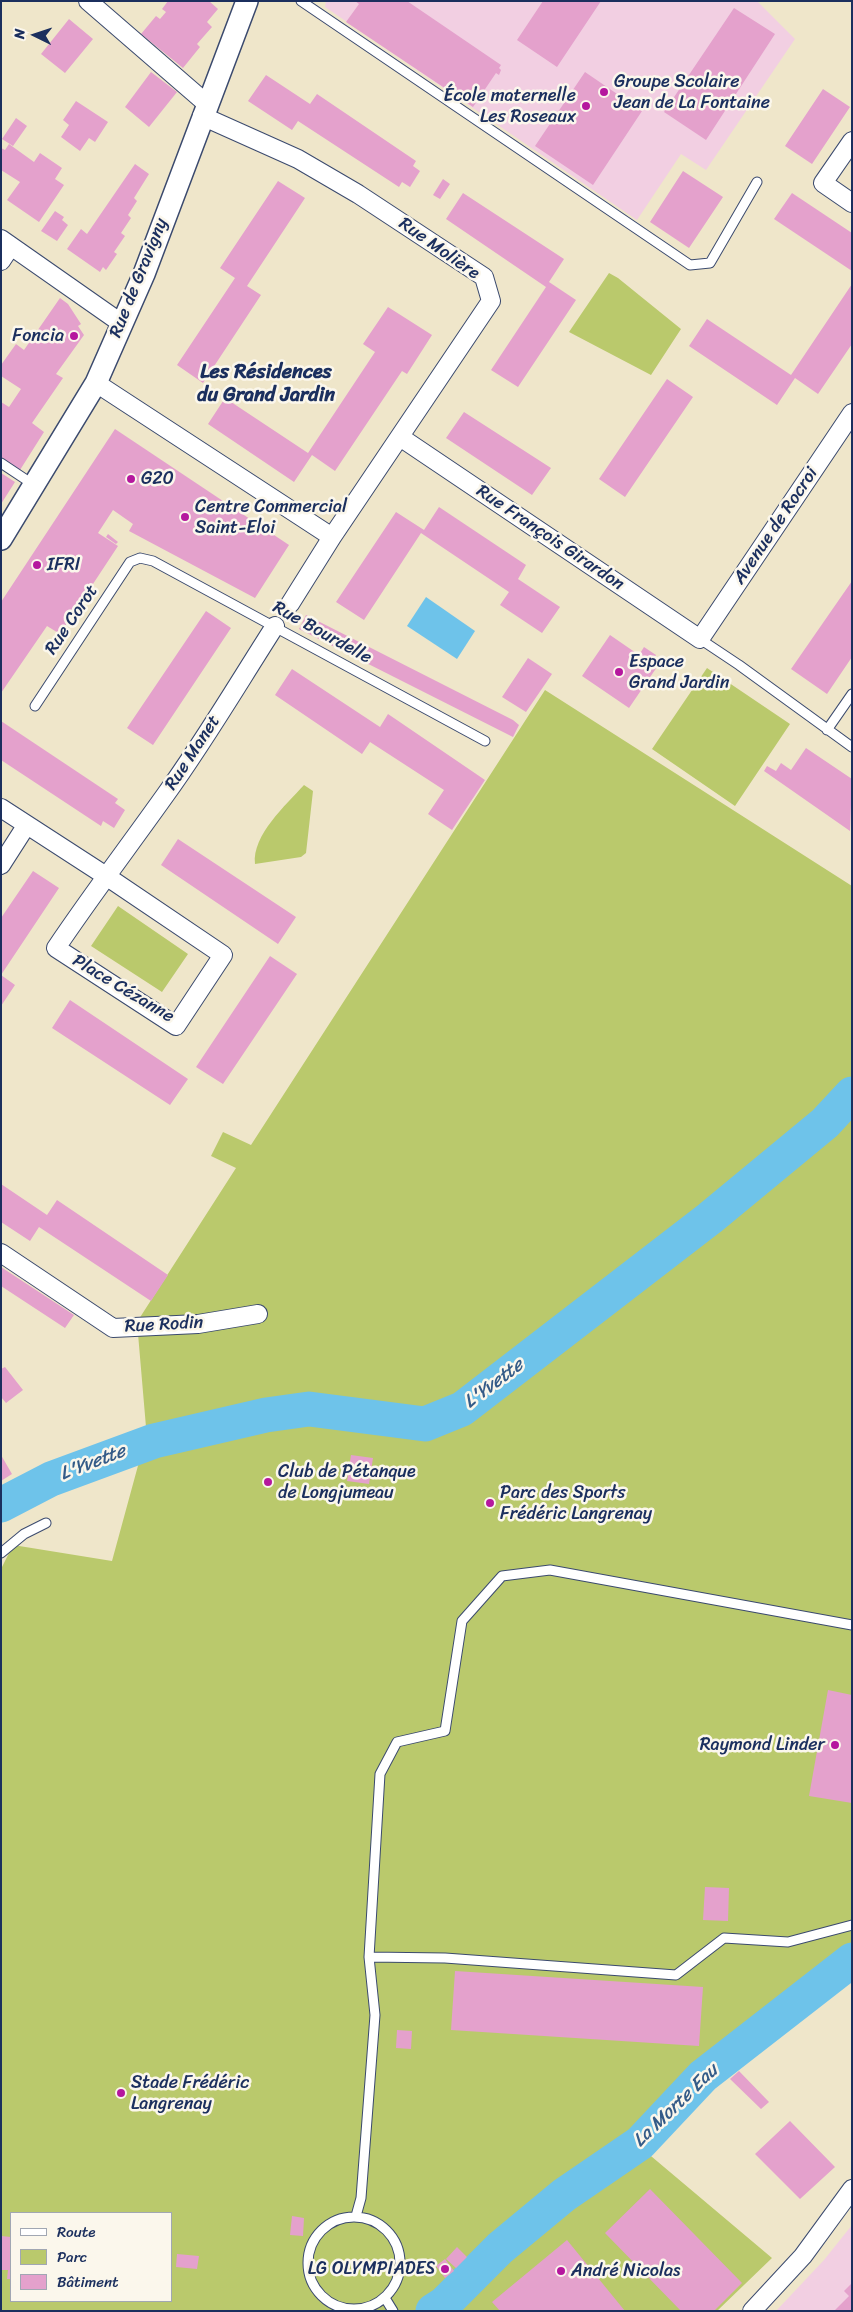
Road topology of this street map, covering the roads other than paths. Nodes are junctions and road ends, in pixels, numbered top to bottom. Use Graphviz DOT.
graph roads {
  1 [pos="88,1"];
  2 [pos="247,1"];
  3 [pos="301,1"];
  4 [pos="205,110"];
  5 [pos="852,141"];
  6 [pos="757,182"];
  7 [pos="852,203"];
  8 [pos="6,242"];
  9 [pos="1,261"];
  10 [pos="121,323"];
  11 [pos="96,384"];
  12 [pos="852,413"];
  13 [pos="400,437"];
  14 [pos="1,463"];
  15 [pos="34,485"];
  16 [pos="332,538"];
  17 [pos="1,539"];
  18 [pos="140,558"];
  19 [pos="290,604"];
  20 [pos="275,626"];
  21 [pos="700,639"];
  22 [pos="852,694"];
  23 [pos="34,706"];
  24 [pos="827,730"];
  25 [pos="485,741"];
  26 [pos="852,746"];
  27 [pos="1,808"];
  28 [pos="26,826"];
  29 [pos="1,865"];
  30 [pos="106,876"];
  31 [pos="1,1253"];
  32 [pos="258,1314"];
  33 [pos="46,1523"];
  34 [pos="1,1553"];
  35 [pos="852,1624"];
  36 [pos="852,1925"];
  37 [pos="369,1957"];
  38 [pos="852,2188"];
  39 [pos="356,2216"];
  40 [pos="385,2298"];
  41 [pos="327,2306"];
  42 [pos="393,2311"];
  43 [pos="752,2311"];
  1 -- 4 [label="street"];
  2 -- 4 [label="street, Rue de Gravigny"];
  3 -- 6 [label="lane"];
  4 -- 10 [label="street, Rue de Gravigny"];
  4 -- 13 [label="street, Rue Molière"];
  5 -- 7 [label="street"];
  8 -- 9 [label="street"];
  8 -- 10 [label="street"];
  10 -- 11 [label="street, Rue de Gravigny"];
  11 -- 15 [label="street, Rue de Gravigny"];
  11 -- 16 [label="street"];
  12 -- 21 [label="street, Avenue de Rocroi"];
  13 -- 16 [label="street, Rue Molière"];
  13 -- 21 [label="street, Rue François Girardon"];
  14 -- 15 [label="lane"];
  15 -- 17 [label="street, Rue de Gravigny"];
  16 -- 19 [label="street"];
  18 -- 20 [label="lane, Rue Bourdelle"];
  18 -- 23 [label="lane, Rue Corot"];
  20 -- 25 [label="lane, Rue Bourdelle"];
  20 -- 30 [label="street, Rue Manet"];
  21 -- 24 [label="lane"];
  22 -- 24 [label="lane"];
  24 -- 26 [label="lane"];
  27 -- 28 [label="street"];
  28 -- 29 [label="street"];
  28 -- 30 [label="street"];
  30 -- 30 [label="street, Place Cézanne"];
  31 -- 32 [label="street, Rue Rodin"];
  33 -- 34 [label="lane"];
  35 -- 37 [label="lane"];
  36 -- 37 [label="lane"];
  37 -- 39 [label="lane"];
  38 -- 43 [label="street"];
  39 -- 40 [label="lane"];
  39 -- 41 [label="lane"];
  40 -- 41 [label="lane"];
  40 -- 42 [label="lane"];
}
